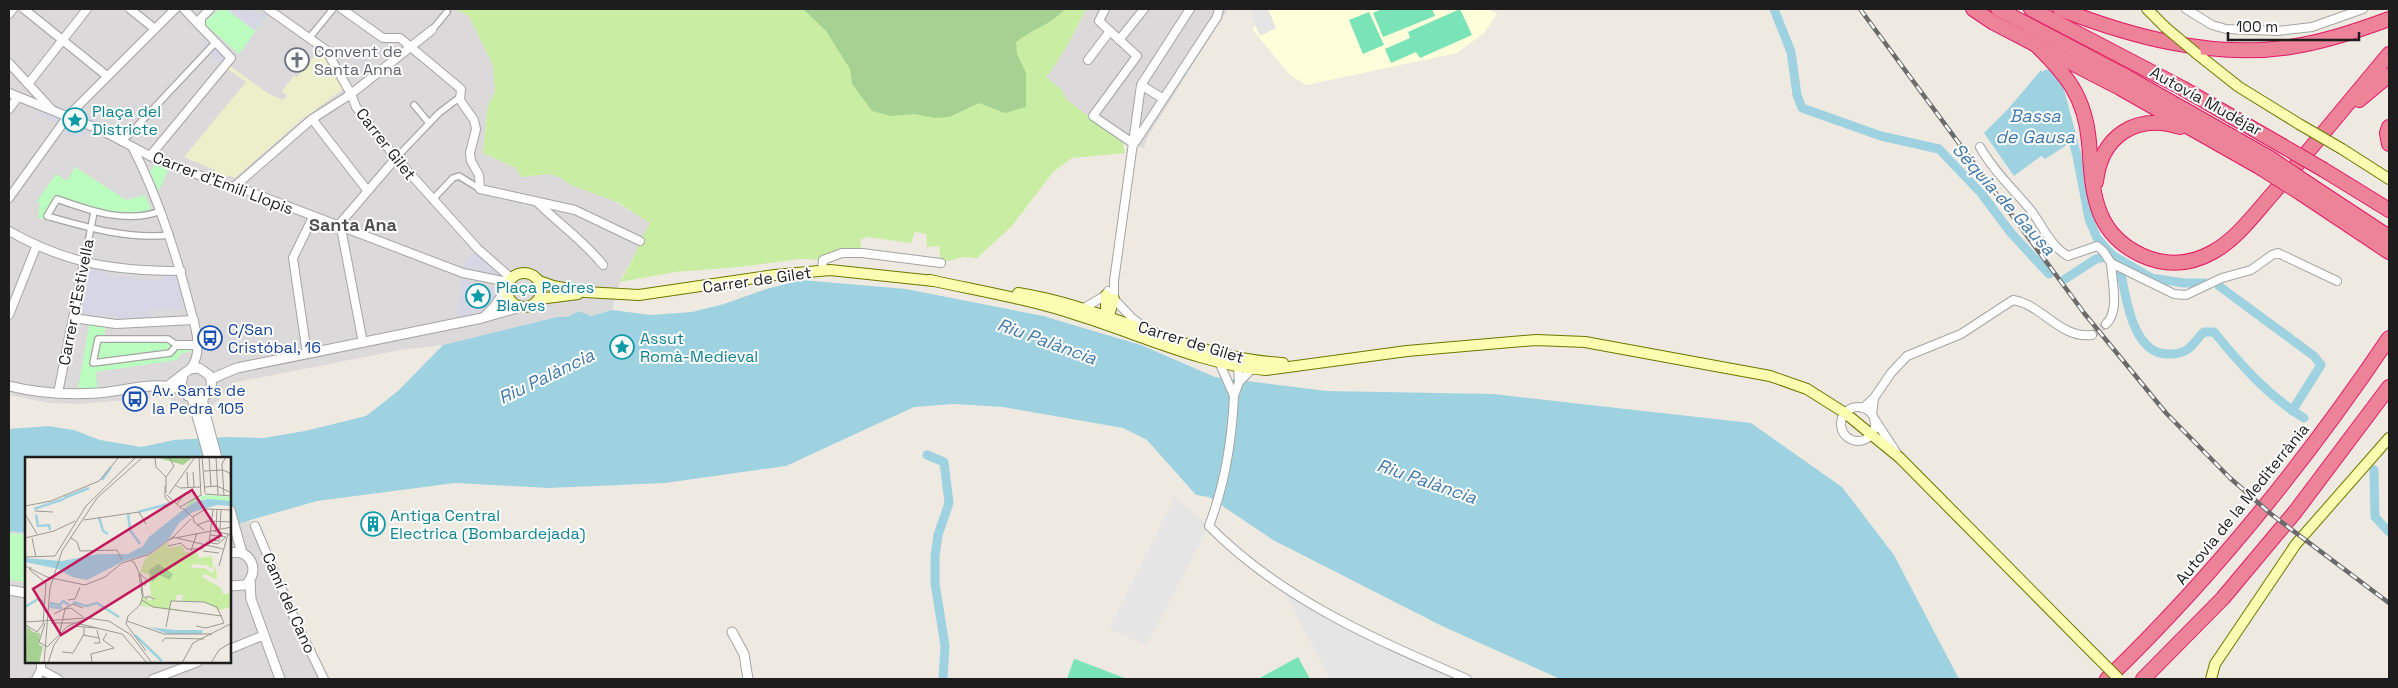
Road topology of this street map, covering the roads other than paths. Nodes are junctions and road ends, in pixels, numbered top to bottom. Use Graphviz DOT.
graph roads {
  1 [pos="13,9"];
  2 [pos="24,9"];
  3 [pos="87,9"];
  4 [pos="130,9"];
  5 [pos="175,9"];
  6 [pos="184,9"];
  7 [pos="210,9"];
  8 [pos="268,9"];
  9 [pos="333,9"];
  10 [pos="342,9"];
  11 [pos="1105,9"];
  12 [pos="1144,9"];
  13 [pos="1190,9"];
  14 [pos="1219,9"];
  15 [pos="1973,9"];
  16 [pos="1998,9"];
  17 [pos="2031,9"];
  18 [pos="2060,9"];
  19 [pos="2147,9"];
  20 [pos="2186,9"];
  21 [pos="2363,9"];
  22 [pos="447,12"];
  23 [pos="9,14"];
  24 [pos="2389,19"];
  25 [pos="201,27"];
  26 [pos="155,30"];
  27 [pos="432,30"];
  28 [pos="1110,31"];
  29 [pos="310,37"];
  30 [pos="63,40"];
  31 [pos="1119,40"];
  32 [pos="216,42"];
  33 [pos="2034,43"];
  34 [pos="412,47"];
  35 [pos="2389,54"];
  36 [pos="1088,60"];
  37 [pos="9,63"];
  38 [pos="2389,75"];
  39 [pos="107,76"];
  40 [pos="28,84"];
  41 [pos="1142,85"];
  42 [pos="9,93"];
  43 [pos="351,94"];
  44 [pos="18,97"];
  45 [pos="460,97"];
  46 [pos="1162,98"];
  47 [pos="414,105"];
  48 [pos="9,109"];
  49 [pos="55,113"];
  50 [pos="68,116"];
  51 [pos="312,118"];
  52 [pos="2336,120"];
  53 [pos="429,123"];
  54 [pos="2389,127"];
  55 [pos="122,142"];
  56 [pos="1134,144"];
  57 [pos="2389,144"];
  58 [pos="1980,147"];
  59 [pos="133,148"];
  60 [pos="150,156"];
  61 [pos="396,158"];
  62 [pos="2266,163"];
  63 [pos="2389,179"];
  64 [pos="235,186"];
  65 [pos="480,189"];
  66 [pos="367,190"];
  67 [pos="2306,190"];
  68 [pos="2095,195"];
  69 [pos="9,198"];
  70 [pos="432,200"];
  71 [pos="537,202"];
  72 [pos="2389,210"];
  73 [pos="161,211"];
  74 [pos="94,212"];
  75 [pos="313,217"];
  76 [pos="339,227"];
  77 [pos="91,228"];
  78 [pos="9,231"];
  79 [pos="170,235"];
  80 [pos="2389,237"];
  81 [pos="640,241"];
  82 [pos="36,247"];
  83 [pos="2389,252"];
  84 [pos="84,263"];
  85 [pos="941,263"];
  86 [pos="2111,263"];
  87 [pos="603,266"];
  88 [pos="180,271"];
  89 [pos="822,271"];
  90 [pos="539,281"];
  91 [pos="2337,281"];
  92 [pos="509,284"];
  93 [pos="585,292"];
  94 [pos="1110,297"];
  95 [pos="539,299"];
  96 [pos="520,307"];
  97 [pos="1080,311"];
  98 [pos="9,315"];
  99 [pos="1108,316"];
  100 [pos="73,318"];
  101 [pos="482,318"];
  102 [pos="194,320"];
  103 [pos="2106,324"];
  104 [pos="1150,331"];
  105 [pos="2092,334"];
  106 [pos="2389,338"];
  107 [pos="1174,339"];
  108 [pos="363,343"];
  109 [pos="1160,343"];
  110 [pos="177,345"];
  111 [pos="197,345"];
  112 [pos="307,354"];
  113 [pos="197,360"];
  114 [pos="1218,362"];
  115 [pos="1269,362"];
  116 [pos="1307,364"];
  117 [pos="1238,367"];
  118 [pos="191,368"];
  119 [pos="1252,369"];
  120 [pos="183,375"];
  121 [pos="208,375"];
  122 [pos="1227,381"];
  123 [pos="1239,382"];
  124 [pos="169,385"];
  125 [pos="9,386"];
  126 [pos="2389,387"];
  127 [pos="182,390"];
  128 [pos="58,393"];
  129 [pos="1234,396"];
  130 [pos="203,397"];
  131 [pos="192,398"];
  132 [pos="1874,398"];
  133 [pos="1863,408"];
  134 [pos="1845,413"];
  135 [pos="1874,417"];
  136 [pos="1872,434"];
  137 [pos="2389,438"];
  138 [pos="209,457"];
  139 [pos="217,457"];
  140 [pos="1900,458"];
  141 [pos="231,514"];
  142 [pos="255,526"];
  143 [pos="231,552"];
  144 [pos="242,553"];
  145 [pos="250,581"];
  146 [pos="234,586"];
  147 [pos="9,590"];
  148 [pos="25,593"];
  149 [pos="250,594"];
  150 [pos="732,632"];
  151 [pos="262,636"];
  152 [pos="231,649"];
  153 [pos="195,663"];
  154 [pos="41,666"];
  155 [pos="36,679"];
  156 [pos="58,679"];
  157 [pos="153,679"];
  158 [pos="280,679"];
  159 [pos="324,679"];
  160 [pos="748,679"];
  161 [pos="1467,679"];
  162 [pos="2107,679"];
  163 [pos="2119,679"];
  164 [pos="2144,679"];
  165 [pos="2211,679"];
  1 -- 23 [label="street"];
  2 -- 30 [label="street"];
  3 -- 30 [label="street"];
  4 -- 26 [label="street"];
  5 -- 26 [label="street"];
  6 -- 25 [label="street"];
  7 -- 25 [label="street"];
  8 -- 29 [label="street, Carrer Gilet"];
  9 -- 29 [label="street"];
  10 -- 34 [label="street"];
  11 -- 28 [label="street"];
  12 -- 31 [label="street"];
  13 -- 41 [label="street"];
  14 -- 46 [label="street"];
  15 -- 33 [label="highway"];
  16 -- 62 [label="highway, Autovía Mudéjar"];
  17 -- 72 [label="highway, Autovía Mudéjar, bridge"];
  18 -- 24 [label="highway"];
  19 -- 63 [label="main road, bridge"];
  20 -- 21 [label="street"];
  22 -- 27 [label="street"];
  25 -- 32 [label="street"];
  26 -- 39 [label="street"];
  27 -- 34 [label="street"];
  28 -- 31 [label="street"];
  28 -- 36 [label="street"];
  29 -- 43 [label="street, Carrer Gilet"];
  30 -- 39 [label="street"];
  30 -- 40 [label="street"];
  31 -- 56 [label="street"];
  32 -- 55 [label="street"];
  32 -- 60 [label="street"];
  33 -- 62 [label="highway"];
  33 -- 68 [label="highway"];
  34 -- 43 [label="street"];
  34 -- 45 [label="street"];
  35 -- 52 [label="highway"];
  37 -- 40 [label="street"];
  38 -- 52 [label="highway"];
  39 -- 50 [label="street"];
  40 -- 49 [label="street"];
  41 -- 46 [label="street"];
  41 -- 56 [label="street"];
  42 -- 44 [label="street, Carrer d'Emili Llopis"];
  43 -- 51 [label="street"];
  43 -- 61 [label="street, Carrer Gilet"];
  44 -- 48 [label="street"];
  44 -- 49 [label="street, Carrer d'Emili Llopis"];
  45 -- 53 [label="street"];
  45 -- 65 [label="street"];
  46 -- 56 [label="street"];
  47 -- 53 [label="street"];
  49 -- 50 [label="street, Carrer d'Emili Llopis"];
  50 -- 55 [label="street, Carrer d'Emili Llopis"];
  50 -- 69 [label="street"];
  51 -- 64 [label="street"];
  51 -- 66 [label="street"];
  52 -- 68 [label="highway"];
  53 -- 61 [label="street"];
  54 -- 57 [label="highway"];
  55 -- 59 [label="street, Carrer d'Emili Llopis"];
  56 -- 94 [label="street"];
  58 -- 86 [label="street"];
  59 -- 60 [label="street, Carrer d'Emili Llopis"];
  59 -- 73 [label="street"];
  60 -- 64 [label="street, Carrer d'Emili Llopis"];
  61 -- 66 [label="street"];
  61 -- 70 [label="street, Carrer Gilet"];
  62 -- 67 [label="highway, Autovía Mudéjar, bridge"];
  62 -- 68 [label="highway"];
  64 -- 75 [label="street, Carrer d'Emili Llopis"];
  65 -- 70 [label="street"];
  65 -- 71 [label="street"];
  66 -- 76 [label="street"];
  67 -- 80 [label="highway, Autovía Mudéjar"];
  67 -- 83 [label="highway"];
  70 -- 92 [label="street, Carrer Gilet"];
  71 -- 81 [label="street"];
  71 -- 87 [label="street"];
  73 -- 74 [label="street"];
  73 -- 79 [label="street"];
  74 -- 77 [label="street, Carrer d'Estivella"];
  74 -- 77 [label="street"];
  75 -- 76 [label="street, Carrer d'Emili Llopis"];
  75 -- 112 [label="street"];
  76 -- 92 [label="street, Carrer d'Emili Llopis"];
  76 -- 108 [label="street"];
  77 -- 79 [label="street"];
  77 -- 84 [label="street, Carrer d'Estivella"];
  78 -- 82 [label="street"];
  79 -- 88 [label="street"];
  82 -- 84 [label="street"];
  82 -- 98 [label="street"];
  84 -- 88 [label="street"];
  84 -- 100 [label="street, Carrer d'Estivella"];
  85 -- 89 [label="street"];
  86 -- 91 [label="street"];
  86 -- 103 [label="street"];
  88 -- 102 [label="street"];
  89 -- 93 [label="main road, Carrer de Gilet"];
  89 -- 97 [label="main road, Carrer de Gilet"];
  90 -- 92 [label="main road"];
  90 -- 93 [label="main road, Carrer de Gilet"];
  90 -- 95 [label="main road"];
  92 -- 96 [label="main road"];
  92 -- 101 [label="street"];
  93 -- 95 [label="main road, Carrer de Gilet"];
  94 -- 97 [label="street"];
  94 -- 99 [label="main road"];
  94 -- 104 [label="street"];
  95 -- 96 [label="main road"];
  96 -- 101 [label="street"];
  97 -- 99 [label="main road"];
  97 -- 109 [label="main road, Carrer de Gilet"];
  99 -- 104 [label="main road, Carrer de Gilet"];
  99 -- 109 [label="main road"];
  100 -- 102 [label="street"];
  100 -- 128 [label="street, Carrer d'Estivella"];
  101 -- 108 [label="street"];
  102 -- 111 [label="street"];
  104 -- 107 [label="main road, Carrer de Gilet"];
  105 -- 132 [label="street"];
  106 -- 162 [label="highway, Autovia de la Mediterrània"];
  107 -- 115 [label="main road, Carrer de Gilet"];
  107 -- 117 [label="street"];
  108 -- 112 [label="street"];
  109 -- 114 [label="main road, Carrer de Gilet"];
  110 -- 110 [label="street"];
  110 -- 111 [label="street"];
  111 -- 113 [label="street"];
  112 -- 121 [label="street"];
  113 -- 118 [label="street"];
  113 -- 121 [label="street"];
  114 -- 117 [label="main road, Carrer de Gilet"];
  114 -- 122 [label="street"];
  115 -- 116 [label="main road, Carrer de Gilet"];
  115 -- 117 [label="street"];
  116 -- 119 [label="main road, Carrer de Gilet"];
  116 -- 134 [label="main road"];
  117 -- 119 [label="main road, Carrer de Gilet"];
  117 -- 122 [label="street"];
  117 -- 123 [label="street"];
  118 -- 120 [label="street"];
  118 -- 121 [label="street"];
  119 -- 123 [label="street"];
  120 -- 124 [label="street"];
  120 -- 127 [label="street"];
  121 -- 130 [label="street"];
  122 -- 129 [label="street"];
  123 -- 129 [label="street"];
  124 -- 127 [label="street"];
  124 -- 128 [label="street"];
  125 -- 128 [label="street"];
  126 -- 164 [label="highway"];
  127 -- 131 [label="street"];
  129 -- 161 [label="street"];
  130 -- 131 [label="street"];
  130 -- 139 [label="street"];
  131 -- 138 [label="street"];
  132 -- 133 [label="street"];
  132 -- 135 [label="street"];
  133 -- 134 [label="street"];
  133 -- 135 [label="street"];
  134 -- 136 [label="main road"];
  134 -- 136 [label="street"];
  135 -- 136 [label="street"];
  135 -- 140 [label="street"];
  136 -- 140 [label="main road"];
  137 -- 165 [label="main road"];
  140 -- 163 [label="main road, bridge"];
  141 -- 144 [label="street"];
  142 -- 159 [label="street, Camí del Cano"];
  143 -- 144 [label="street"];
  144 -- 145 [label="street"];
  145 -- 146 [label="street"];
  145 -- 149 [label="street"];
  146 -- 149 [label="street"];
  147 -- 148 [label="street"];
  149 -- 151 [label="street"];
  150 -- 160 [label="street"];
  151 -- 152 [label="street"];
  151 -- 158 [label="street"];
  153 -- 157 [label="street"];
  154 -- 155 [label="street"];
  154 -- 156 [label="street"];
}
